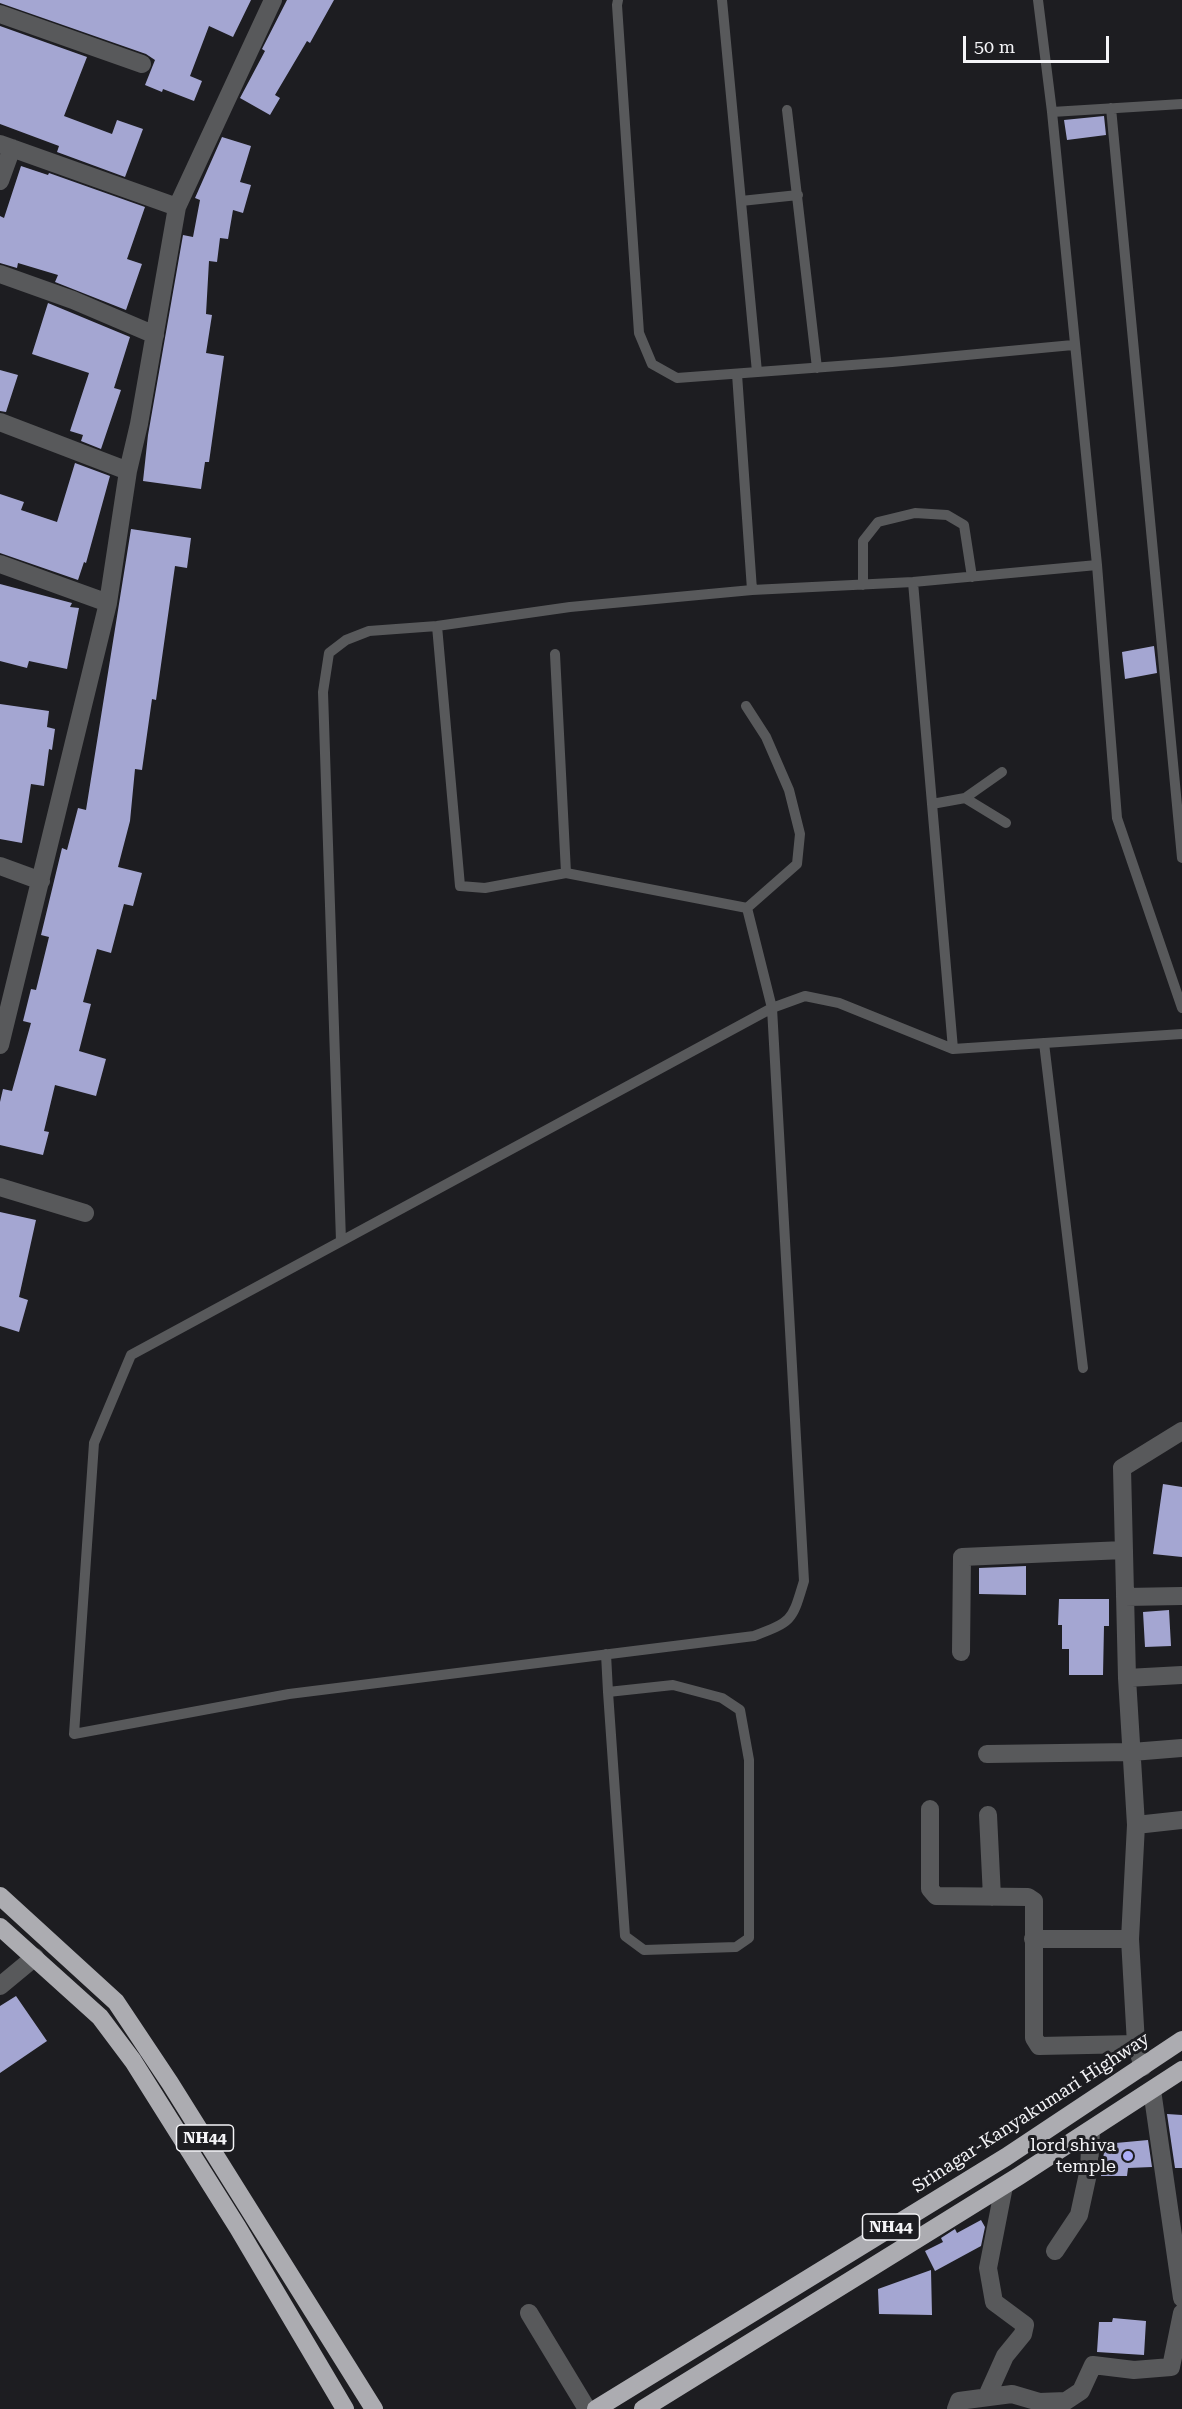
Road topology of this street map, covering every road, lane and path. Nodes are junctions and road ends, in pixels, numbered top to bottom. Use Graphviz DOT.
graph roads {
  1 [pos="273,0"];
  2 [pos="618,0"];
  3 [pos="722,0"];
  4 [pos="1038,0"];
  5 [pos="0,14"];
  6 [pos="142,64"];
  7 [pos="1182,104"];
  8 [pos="1112,108"];
  9 [pos="788,110"];
  10 [pos="1052,112"];
  11 [pos="6,146"];
  12 [pos="0,182"];
  13 [pos="798,195"];
  14 [pos="741,201"];
  15 [pos="177,207"];
  16 [pos="0,274"];
  17 [pos="155,335"];
  18 [pos="1073,345"];
  19 [pos="817,368"];
  20 [pos="757,372"];
  21 [pos="737,374"];
  22 [pos="0,422"];
  23 [pos="128,471"];
  24 [pos="0,564"];
  25 [pos="1097,565"];
  26 [pos="972,577"];
  27 [pos="913,582"];
  28 [pos="863,585"];
  29 [pos="752,590"];
  30 [pos="108,603"];
  31 [pos="437,626"];
  32 [pos="555,654"];
  33 [pos="746,706"];
  34 [pos="1002,772"];
  35 [pos="965,798"];
  36 [pos="932,804"];
  37 [pos="1006,823"];
  38 [pos="1182,858"];
  39 [pos="0,866"];
  40 [pos="566,873"];
  41 [pos="41,881"];
  42 [pos="747,908"];
  43 [pos="772,1008"];
  44 [pos="1182,1008"];
  45 [pos="1182,1034"];
  46 [pos="1044,1043"];
  47 [pos="0,1045"];
  48 [pos="953,1049"];
  49 [pos="0,1186"];
  50 [pos="86,1214"];
  51 [pos="341,1241"];
  52 [pos="1083,1368"];
  53 [pos="1182,1431"];
  54 [pos="1124,1550"];
  55 [pos="1182,1596"];
  56 [pos="1125,1597"];
  57 [pos="961,1652"];
  58 [pos="606,1654"];
  59 [pos="1182,1675"];
  60 [pos="1127,1678"];
  61 [pos="608,1692"];
  62 [pos="1182,1748"];
  63 [pos="1132,1752"];
  64 [pos="987,1754"];
  65 [pos="930,1809"];
  66 [pos="988,1815"];
  67 [pos="1182,1820"];
  68 [pos="1136,1825"];
  69 [pos="0,1896"];
  70 [pos="992,1897"];
  71 [pos="0,1927"];
  72 [pos="1033,1939"];
  73 [pos="1130,1939"];
  74 [pos="34,1957"];
  75 [pos="0,1986"];
  76 [pos="1182,2040"];
  77 [pos="1136,2044"];
  78 [pos="1143,2067"];
  79 [pos="1182,2070"];
  80 [pos="1152,2090"];
  81 [pos="1091,2130"];
  82 [pos="1004,2186"];
  83 [pos="1055,2251"];
  84 [pos="1182,2298"];
  85 [pos="529,2313"];
  86 [pos="1182,2313"];
  87 [pos="987,2396"];
  88 [pos="345,2409"];
  89 [pos="374,2409"];
  90 [pos="587,2409"];
  91 [pos="596,2409"];
  92 [pos="643,2409"];
  93 [pos="956,2409"];
  1 -- 15 [label="street"];
  2 -- 21 [label="lane"];
  3 -- 14 [label="lane"];
  4 -- 10 [label="lane"];
  5 -- 6 [label="street"];
  7 -- 8 [label="lane"];
  8 -- 10 [label="lane"];
  8 -- 38 [label="lane"];
  9 -- 13 [label="lane"];
  10 -- 18 [label="lane"];
  11 -- 12 [label="street"];
  11 -- 15 [label="street"];
  13 -- 14 [label="lane"];
  13 -- 19 [label="lane"];
  14 -- 20 [label="lane"];
  15 -- 17 [label="street"];
  16 -- 17 [label="street"];
  17 -- 23 [label="street"];
  18 -- 19 [label="lane"];
  18 -- 25 [label="lane"];
  19 -- 20 [label="lane"];
  20 -- 21 [label="lane"];
  21 -- 29 [label="lane"];
  22 -- 23 [label="street"];
  23 -- 30 [label="street"];
  24 -- 30 [label="street"];
  25 -- 26 [label="lane"];
  25 -- 44 [label="lane"];
  26 -- 27 [label="lane"];
  26 -- 28 [label="lane"];
  27 -- 28 [label="lane"];
  27 -- 36 [label="lane"];
  28 -- 29 [label="lane"];
  29 -- 31 [label="lane"];
  30 -- 41 [label="street"];
  31 -- 40 [label="lane"];
  31 -- 51 [label="lane"];
  32 -- 40 [label="lane"];
  33 -- 42 [label="lane"];
  34 -- 35 [label="lane"];
  35 -- 36 [label="lane"];
  35 -- 37 [label="lane"];
  36 -- 48 [label="lane"];
  39 -- 41 [label="street"];
  40 -- 42 [label="lane"];
  41 -- 47 [label="street"];
  42 -- 43 [label="lane"];
  43 -- 48 [label="lane"];
  43 -- 51 [label="lane"];
  43 -- 58 [label="lane"];
  45 -- 46 [label="lane"];
  46 -- 48 [label="lane"];
  46 -- 52 [label="lane"];
  49 -- 50 [label="street"];
  51 -- 58 [label="lane"];
  53 -- 54 [label="street"];
  54 -- 56 [label="street"];
  54 -- 57 [label="street"];
  55 -- 56 [label="street"];
  56 -- 60 [label="street"];
  58 -- 61 [label="lane"];
  59 -- 60 [label="street"];
  60 -- 63 [label="street"];
  61 -- 61 [label="lane"];
  62 -- 63 [label="street"];
  63 -- 64 [label="street"];
  63 -- 68 [label="street"];
  65 -- 70 [label="street"];
  66 -- 70 [label="street"];
  67 -- 68 [label="street"];
  68 -- 73 [label="street"];
  69 -- 89 [label="highway, NH44"];
  70 -- 72 [label="street"];
  71 -- 74 [label="highway, NH44"];
  72 -- 73 [label="street"];
  72 -- 77 [label="street"];
  73 -- 77 [label="street"];
  74 -- 75 [label="street"];
  74 -- 88 [label="highway, NH44"];
  76 -- 78 [label="highway, Srinagar-Kanyakumari Highway / NH44"];
  77 -- 78 [label="street"];
  78 -- 91 [label="highway, Srinagar-Kanyakumari Highway / NH44"];
  79 -- 80 [label="highway, NH44"];
  80 -- 81 [label="highway, NH44"];
  80 -- 84 [label="street"];
  81 -- 82 [label="highway, NH44"];
  81 -- 83 [label="street"];
  82 -- 87 [label="street"];
  82 -- 92 [label="highway, NH44"];
  85 -- 90 [label="street"];
  86 -- 87 [label="street"];
  87 -- 93 [label="street"];
}
